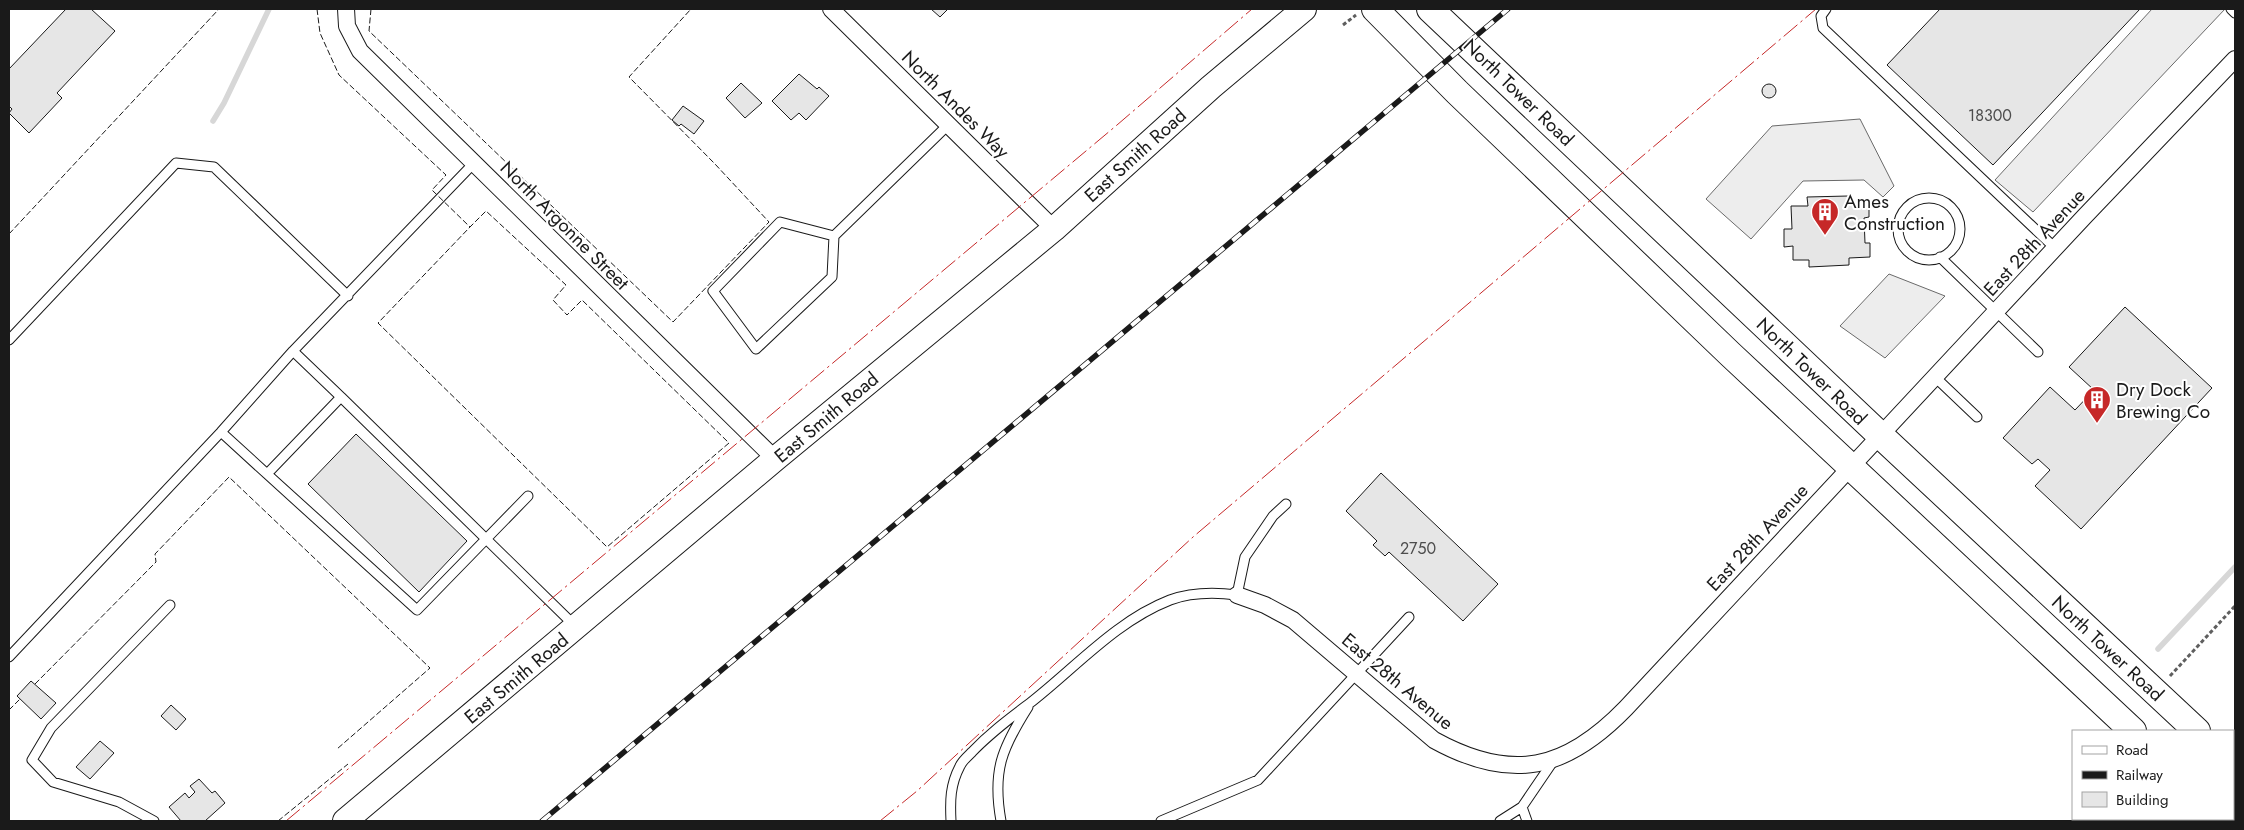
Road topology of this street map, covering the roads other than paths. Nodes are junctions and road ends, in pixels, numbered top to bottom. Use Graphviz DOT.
graph roads {
  1 [pos="346,9"];
  2 [pos="831,9"];
  3 [pos="1304,9"];
  4 [pos="1375,9"];
  5 [pos="1430,9"];
  6 [pos="1826,9"];
  7 [pos="2231,9"];
  8 [pos="2235,13"];
  9 [pos="2235,59"];
  10 [pos="948,125"];
  11 [pos="474,163"];
  12 [pos="1054,228"];
  13 [pos="834,236"];
  14 [pos="2055,248"];
  15 [pos="1940,257"];
  16 [pos="348,296"];
  17 [pos="1996,312"];
  18 [pos="9,340"];
  19 [pos="293,351"];
  20 [pos="2038,352"];
  21 [pos="1934,377"];
  22 [pos="341,397"];
  23 [pos="1977,417"];
  24 [pos="221,432"];
  25 [pos="1880,435"];
  26 [pos="775,459"];
  27 [pos="1850,467"];
  28 [pos="267,474"];
  29 [pos="528,496"];
  30 [pos="1286,504"];
  31 [pos="486,539"];
  32 [pos="1237,594"];
  33 [pos="170,605"];
  34 [pos="1409,617"];
  35 [pos="576,627"];
  36 [pos="9,657"];
  37 [pos="1356,674"];
  38 [pos="1031,702"];
  39 [pos="2132,730"];
  40 [pos="2195,730"];
  41 [pos="1554,760"];
  42 [pos="1522,807"];
  43 [pos="154,821"];
  44 [pos="345,821"];
  45 [pos="951,821"];
  46 [pos="1001,821"];
  47 [pos="1161,821"];
  48 [pos="1500,821"];
  49 [pos="1527,821"];
  1 -- 11 [label="street, North Argonne Street"];
  2 -- 10 [label="street, North Andes Way"];
  3 -- 12 [label="street, East Smith Road"];
  4 -- 27 [label="main road"];
  5 -- 25 [label="main road, North Tower Road"];
  6 -- 14 [label="lane"];
  7 -- 8 [label="lane"];
  9 -- 14 [label="street, East 28th Avenue"];
  10 -- 12 [label="street, North Andes Way"];
  10 -- 13 [label="lane"];
  11 -- 16 [label="lane"];
  11 -- 26 [label="street, North Argonne Street"];
  12 -- 26 [label="street, East Smith Road"];
  13 -- 13 [label="lane"];
  14 -- 17 [label="street, East 28th Avenue"];
  15 -- 15 [label="lane"];
  15 -- 17 [label="lane"];
  16 -- 18 [label="lane"];
  16 -- 19 [label="lane"];
  17 -- 20 [label="lane"];
  17 -- 21 [label="street, East 28th Avenue"];
  19 -- 22 [label="lane"];
  19 -- 24 [label="lane"];
  21 -- 23 [label="lane"];
  21 -- 25 [label="street, East 28th Avenue"];
  22 -- 28 [label="lane"];
  22 -- 31 [label="lane"];
  24 -- 28 [label="lane"];
  24 -- 36 [label="lane"];
  25 -- 27 [label="street, East 28th Avenue"];
  25 -- 40 [label="main road, North Tower Road"];
  26 -- 35 [label="street, East Smith Road"];
  27 -- 39 [label="main road"];
  27 -- 41 [label="street, East 28th Avenue"];
  28 -- 31 [label="lane"];
  29 -- 31 [label="lane"];
  30 -- 32 [label="lane"];
  31 -- 35 [label="lane"];
  32 -- 37 [label="street, East 28th Avenue"];
  32 -- 38 [label="lane"];
  33 -- 43 [label="lane"];
  34 -- 37 [label="lane"];
  35 -- 44 [label="street, East Smith Road"];
  37 -- 41 [label="street, East 28th Avenue"];
  37 -- 47 [label="lane"];
  38 -- 45 [label="lane"];
  38 -- 46 [label="lane"];
  41 -- 42 [label="lane"];
  42 -- 48 [label="lane"];
  42 -- 49 [label="lane"];
}
